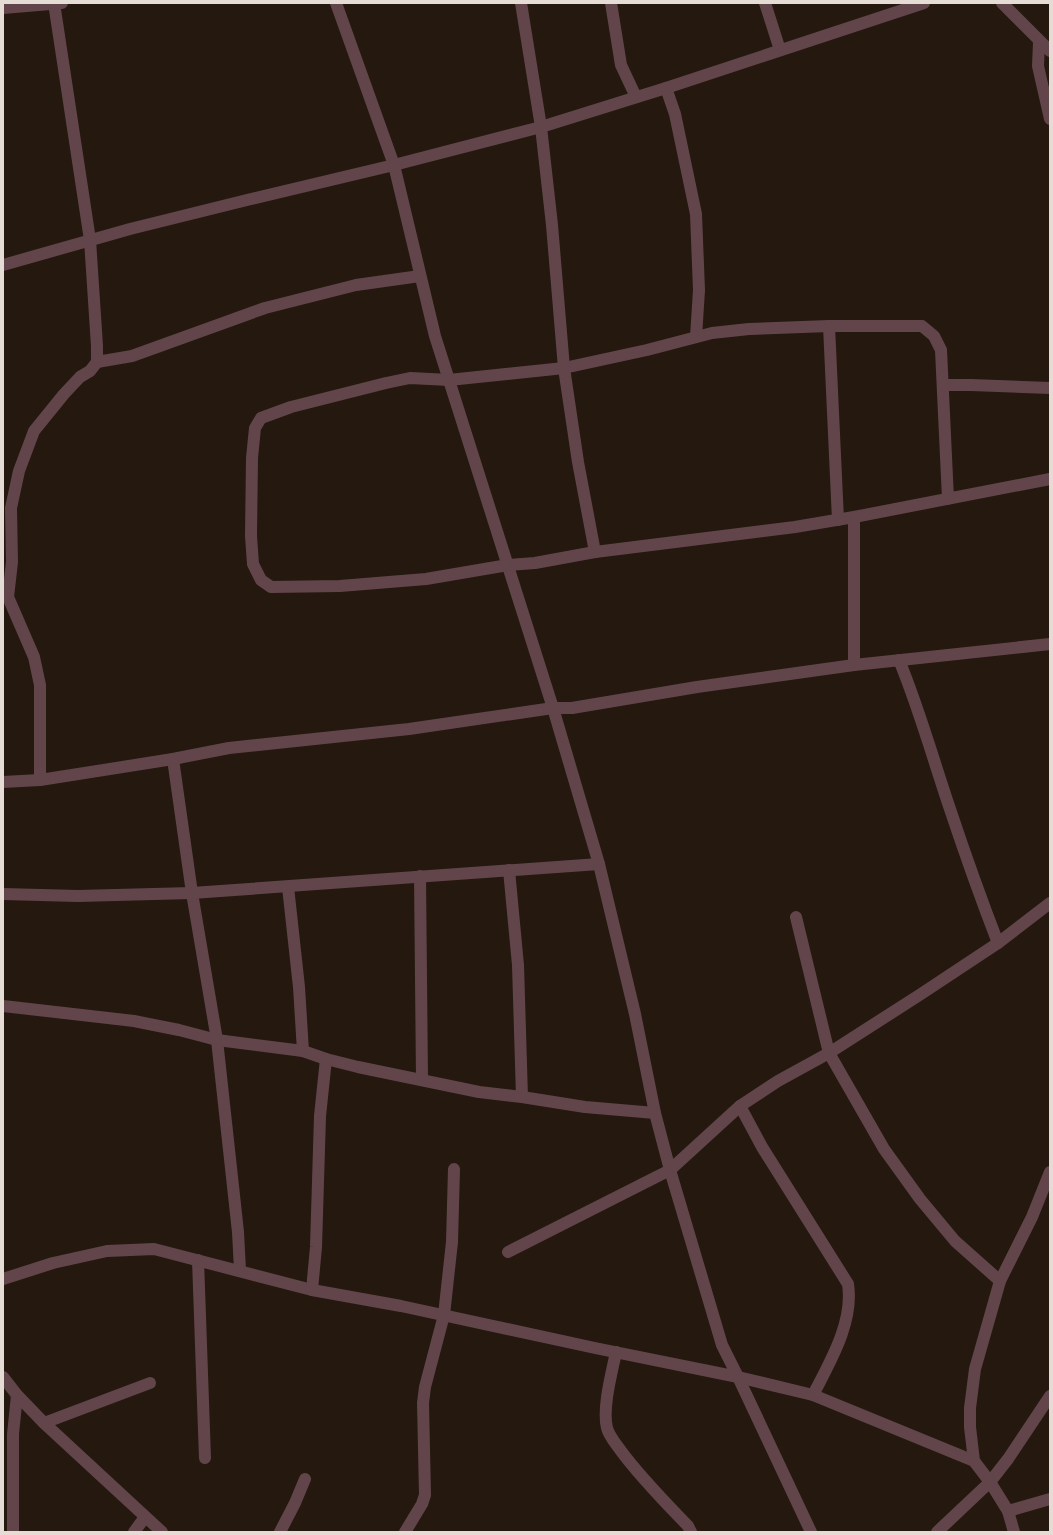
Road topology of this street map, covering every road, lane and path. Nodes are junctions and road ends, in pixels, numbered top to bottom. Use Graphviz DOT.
graph roads {
  1 [pos="57,3"];
  2 [pos="336,3"];
  3 [pos="522,3"];
  4 [pos="611,3"];
  5 [pos="765,3"];
  6 [pos="924,3"];
  7 [pos="1002,3"];
  8 [pos="3,8"];
  9 [pos="1039,42"];
  10 [pos="780,50"];
  11 [pos="1050,51"];
  12 [pos="666,88"];
  13 [pos="636,97"];
  14 [pos="1050,119"];
  15 [pos="541,126"];
  16 [pos="394,165"];
  17 [pos="90,240"];
  18 [pos="3,265"];
  19 [pos="420,276"];
  20 [pos="828,326"];
  21 [pos="696,337"];
  22 [pos="97,362"];
  23 [pos="564,368"];
  24 [pos="449,380"];
  25 [pos="943,385"];
  26 [pos="1050,388"];
  27 [pos="1050,479"];
  28 [pos="948,499"];
  29 [pos="854,517"];
  30 [pos="838,520"];
  31 [pos="595,552"];
  32 [pos="508,565"];
  33 [pos="5,597"];
  34 [pos="1050,644"];
  35 [pos="899,660"];
  36 [pos="854,665"];
  37 [pos="553,708"];
  38 [pos="173,759"];
  39 [pos="40,780"];
  40 [pos="3,782"];
  41 [pos="599,864"];
  42 [pos="509,870"];
  43 [pos="420,876"];
  44 [pos="288,887"];
  45 [pos="192,892"];
  46 [pos="3,894"];
  47 [pos="1050,903"];
  48 [pos="796,917"];
  49 [pos="998,943"];
  50 [pos="3,1006"];
  51 [pos="217,1040"];
  52 [pos="303,1051"];
  53 [pos="829,1053"];
  54 [pos="326,1059"];
  55 [pos="422,1080"];
  56 [pos="522,1097"];
  57 [pos="740,1106"];
  58 [pos="655,1113"];
  59 [pos="454,1168"];
  60 [pos="670,1170"];
  61 [pos="1050,1172"];
  62 [pos="508,1252"];
  63 [pos="198,1260"];
  64 [pos="240,1270"];
  65 [pos="3,1279"];
  66 [pos="1000,1281"];
  67 [pos="312,1290"];
  68 [pos="444,1315"];
  69 [pos="616,1352"];
  70 [pos="738,1376"];
  71 [pos="3,1377"];
  72 [pos="150,1383"];
  73 [pos="813,1395"];
  74 [pos="17,1396"];
  75 [pos="1050,1396"];
  76 [pos="44,1423"];
  77 [pos="205,1458"];
  78 [pos="974,1461"];
  79 [pos="305,1478"];
  80 [pos="990,1482"];
  81 [pos="1050,1499"];
  82 [pos="1008,1512"];
  83 [pos="145,1517"];
  84 [pos="3,1529"];
  85 [pos="8,1532"];
  86 [pos="12,1532"];
  87 [pos="134,1532"];
  88 [pos="162,1532"];
  89 [pos="280,1532"];
  90 [pos="405,1532"];
  91 [pos="692,1532"];
  92 [pos="811,1532"];
  93 [pos="937,1532"];
  94 [pos="1014,1532"];
  1 -- 8 [label="street"];
  1 -- 17 [label="street"];
  2 -- 16 [label="street"];
  3 -- 15 [label="street"];
  4 -- 13 [label="street"];
  5 -- 10 [label="street"];
  6 -- 10 [label="street"];
  7 -- 9 [label="street"];
  9 -- 11 [label="street"];
  9 -- 14 [label="street"];
  10 -- 12 [label="street"];
  12 -- 13 [label="street"];
  12 -- 21 [label="street"];
  13 -- 15 [label="street"];
  15 -- 16 [label="street"];
  15 -- 23 [label="street"];
  16 -- 17 [label="street"];
  16 -- 19 [label="street"];
  17 -- 18 [label="street"];
  17 -- 22 [label="street"];
  19 -- 22 [label="street"];
  19 -- 24 [label="street"];
  20 -- 21 [label="street"];
  20 -- 25 [label="street"];
  20 -- 30 [label="street"];
  21 -- 23 [label="street"];
  22 -- 33 [label="street"];
  23 -- 24 [label="street"];
  23 -- 31 [label="street"];
  24 -- 32 [label="street"];
  24 -- 32 [label="street"];
  25 -- 26 [label="street"];
  25 -- 28 [label="street"];
  27 -- 28 [label="street"];
  28 -- 29 [label="street"];
  29 -- 30 [label="street"];
  29 -- 36 [label="street"];
  30 -- 31 [label="street"];
  31 -- 32 [label="street"];
  32 -- 37 [label="street"];
  33 -- 39 [label="street"];
  34 -- 35 [label="street"];
  35 -- 36 [label="street"];
  35 -- 49 [label="street"];
  36 -- 37 [label="street"];
  37 -- 38 [label="street"];
  37 -- 41 [label="street"];
  38 -- 39 [label="street"];
  38 -- 45 [label="street"];
  39 -- 40 [label="street"];
  41 -- 42 [label="street"];
  41 -- 58 [label="street"];
  42 -- 43 [label="street"];
  42 -- 56 [label="street"];
  43 -- 44 [label="street"];
  43 -- 55 [label="street"];
  44 -- 45 [label="street"];
  44 -- 52 [label="street"];
  45 -- 46 [label="street"];
  45 -- 51 [label="street"];
  47 -- 49 [label="street"];
  48 -- 53 [label="street"];
  49 -- 53 [label="street"];
  50 -- 51 [label="street"];
  51 -- 52 [label="street"];
  51 -- 64 [label="street"];
  52 -- 54 [label="street"];
  53 -- 57 [label="street"];
  53 -- 66 [label="street"];
  54 -- 55 [label="street"];
  54 -- 67 [label="street"];
  55 -- 56 [label="street"];
  56 -- 58 [label="street"];
  57 -- 60 [label="street"];
  57 -- 73 [label="street"];
  58 -- 60 [label="street"];
  59 -- 68 [label="street"];
  60 -- 62 [label="street"];
  60 -- 70 [label="street"];
  61 -- 66 [label="street"];
  63 -- 64 [label="street"];
  63 -- 65 [label="street"];
  63 -- 77 [label="street"];
  64 -- 67 [label="street"];
  66 -- 78 [label="street"];
  67 -- 68 [label="street"];
  68 -- 69 [label="street"];
  68 -- 90 [label="street"];
  69 -- 70 [label="street"];
  69 -- 91 [label="street"];
  70 -- 73 [label="street"];
  70 -- 92 [label="street"];
  71 -- 74 [label="street"];
  72 -- 76 [label="street"];
  73 -- 78 [label="street"];
  74 -- 76 [label="street"];
  74 -- 86 [label="street"];
  75 -- 80 [label="street"];
  76 -- 83 [label="street"];
  78 -- 80 [label="street"];
  79 -- 89 [label="street"];
  80 -- 82 [label="street"];
  80 -- 93 [label="street"];
  81 -- 82 [label="street"];
  82 -- 94 [label="street"];
  83 -- 87 [label="street"];
  83 -- 88 [label="street"];
  84 -- 85 [label="street"];
}
